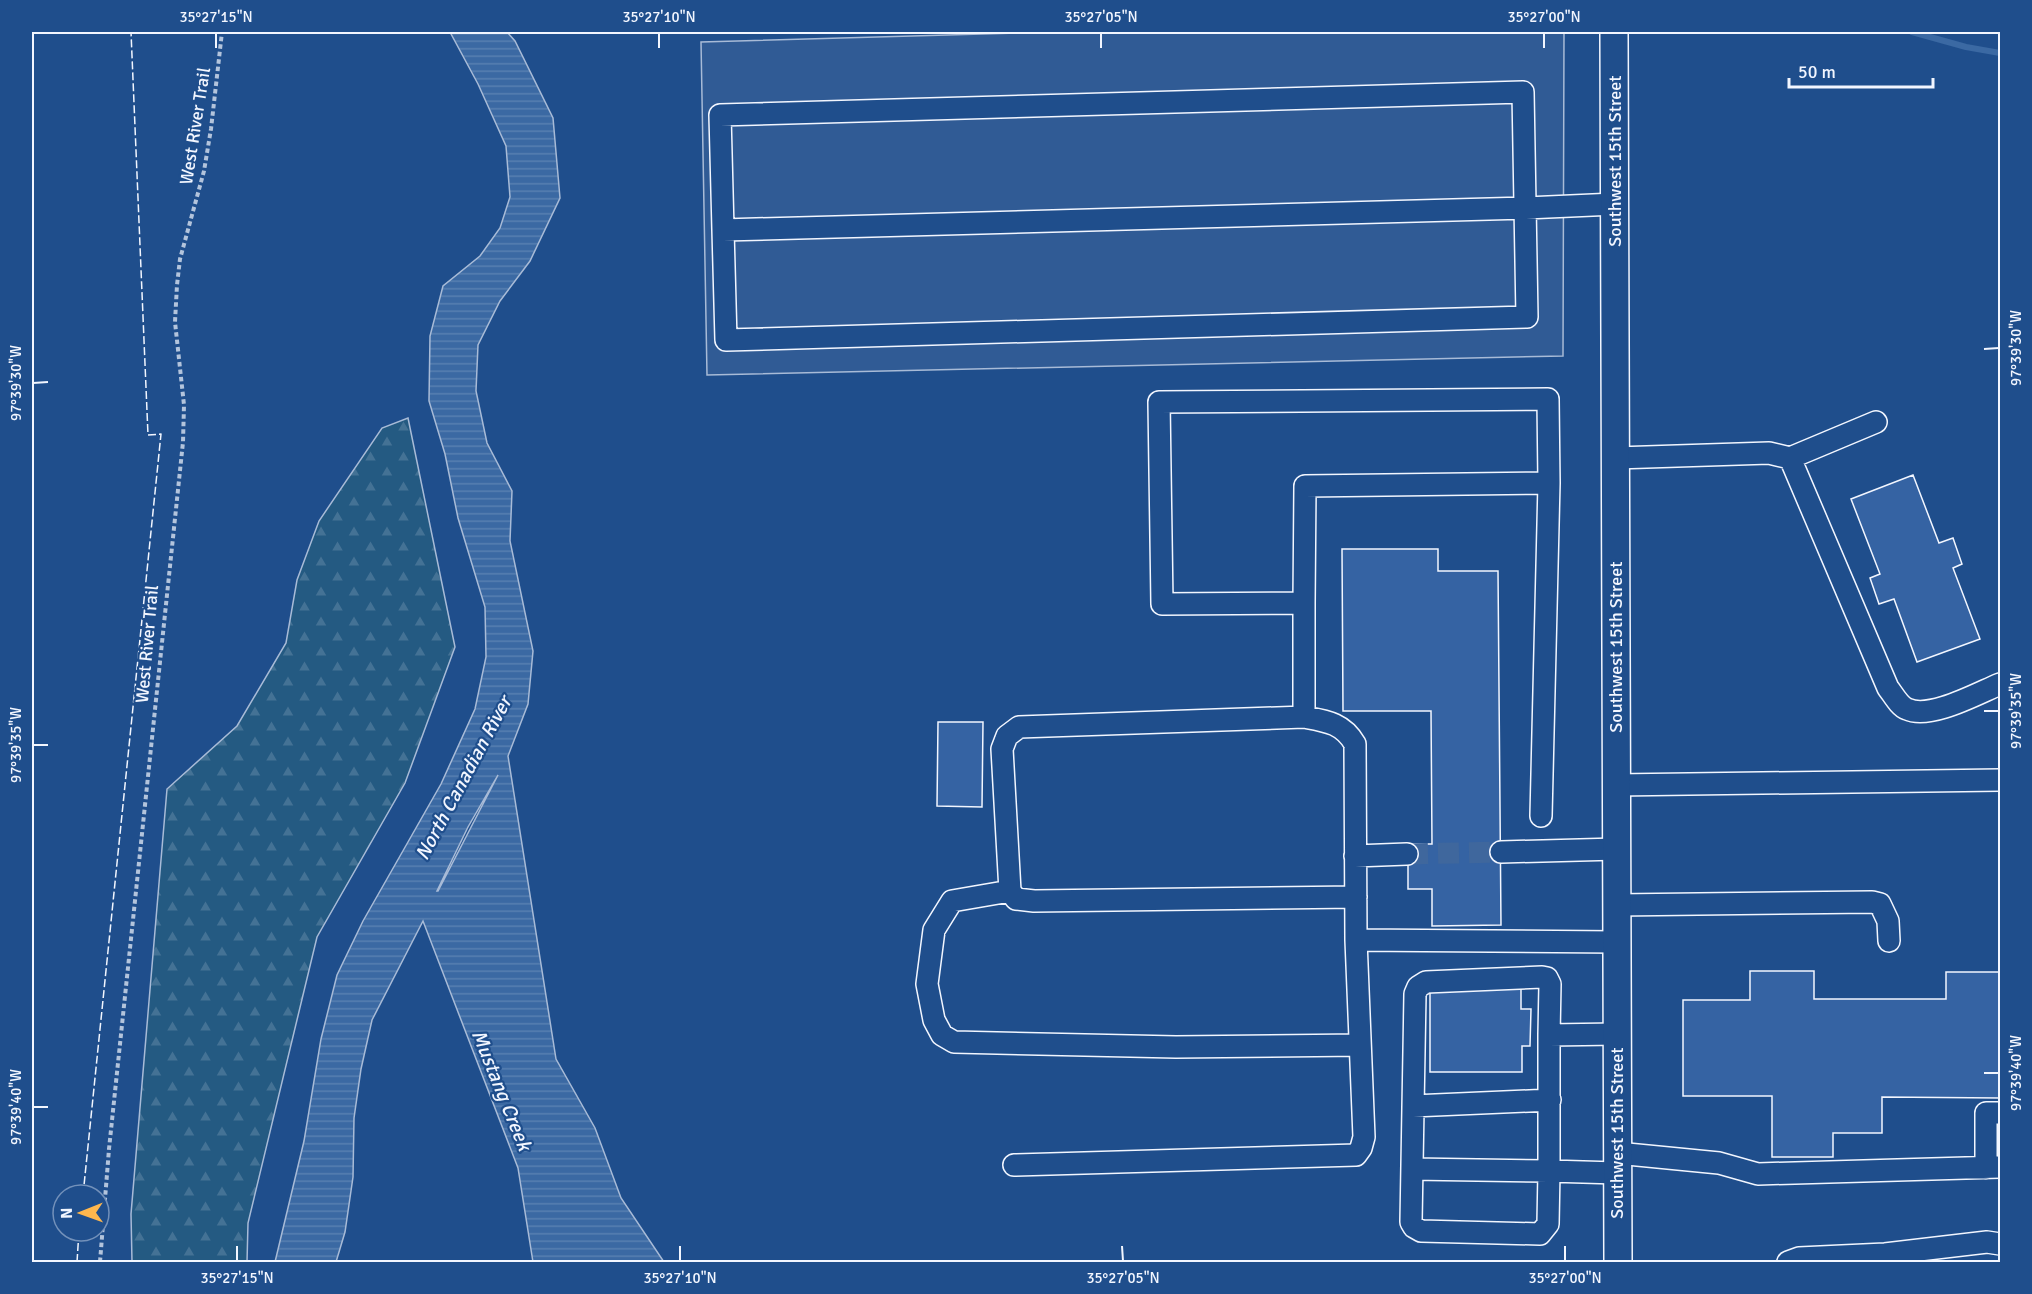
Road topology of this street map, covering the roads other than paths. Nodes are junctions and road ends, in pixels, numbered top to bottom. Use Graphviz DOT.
graph roads {
  1 [pos="1614,32"];
  2 [pos="1615,204"];
  3 [pos="1526,208"];
  4 [pos="723,230"];
  5 [pos="1876,422"];
  6 [pos="1616,458"];
  7 [pos="1790,458"];
  8 [pos="1549,483"];
  9 [pos="1304,603"];
  10 [pos="2001,684"];
  11 [pos="1304,717"];
  12 [pos="2001,780"];
  13 [pos="1616,785"];
  14 [pos="1542,816"];
  15 [pos="1617,849"];
  16 [pos="1501,852"];
  17 [pos="1407,854"];
  18 [pos="1355,856"];
  19 [pos="1010,891"];
  20 [pos="1356,897"];
  21 [pos="1617,905"];
  22 [pos="1356,940"];
  23 [pos="1889,941"];
  24 [pos="1617,942"];
  25 [pos="1617,1034"];
  26 [pos="1549,1035"];
  27 [pos="1360,1045"];
  28 [pos="1550,1100"];
  29 [pos="1413,1106"];
  30 [pos="2001,1113"];
  31 [pos="1617,1163"];
  32 [pos="1014,1166"];
  33 [pos="1994,1167"];
  34 [pos="1412,1169"];
  35 [pos="1549,1171"];
  36 [pos="2001,1244"];
  37 [pos="1618,1263"];
  38 [pos="1788,1263"];
  1 -- 2 [label="main road, Southwest 15th Street"];
  2 -- 3 [label="lane"];
  2 -- 6 [label="main road, Southwest 15th Street"];
  3 -- 4 [label="lane"];
  3 -- 4 [label="lane"];
  3 -- 4 [label="lane"];
  5 -- 7 [label="lane"];
  6 -- 7 [label="lane"];
  6 -- 13 [label="main road, Southwest 15th Street"];
  7 -- 10 [label="lane"];
  8 -- 9 [label="lane"];
  8 -- 9 [label="lane"];
  8 -- 14 [label="lane"];
  9 -- 11 [label="lane"];
  11 -- 18 [label="lane"];
  11 -- 19 [label="lane"];
  12 -- 13 [label="lane"];
  13 -- 15 [label="main road, Southwest 15th Street"];
  15 -- 16 [label="lane"];
  15 -- 21 [label="main road, Southwest 15th Street"];
  17 -- 18 [label="lane"];
  18 -- 20 [label="lane"];
  19 -- 20 [label="lane"];
  19 -- 27 [label="lane"];
  20 -- 22 [label="lane"];
  21 -- 23 [label="lane"];
  21 -- 24 [label="main road, Southwest 15th Street"];
  22 -- 24 [label="lane"];
  22 -- 27 [label="lane"];
  24 -- 25 [label="main road, Southwest 15th Street"];
  25 -- 26 [label="lane"];
  25 -- 31 [label="main road, Southwest 15th Street"];
  26 -- 28 [label="lane"];
  26 -- 29 [label="lane"];
  27 -- 32 [label="lane"];
  28 -- 29 [label="lane"];
  28 -- 35 [label="lane"];
  29 -- 34 [label="lane"];
  30 -- 33 [label="lane"];
  31 -- 33 [label="lane"];
  31 -- 35 [label="lane"];
  31 -- 37 [label="main road, Southwest 15th Street"];
  34 -- 35 [label="lane"];
  34 -- 35 [label="lane"];
  36 -- 38 [label="lane"];
}
